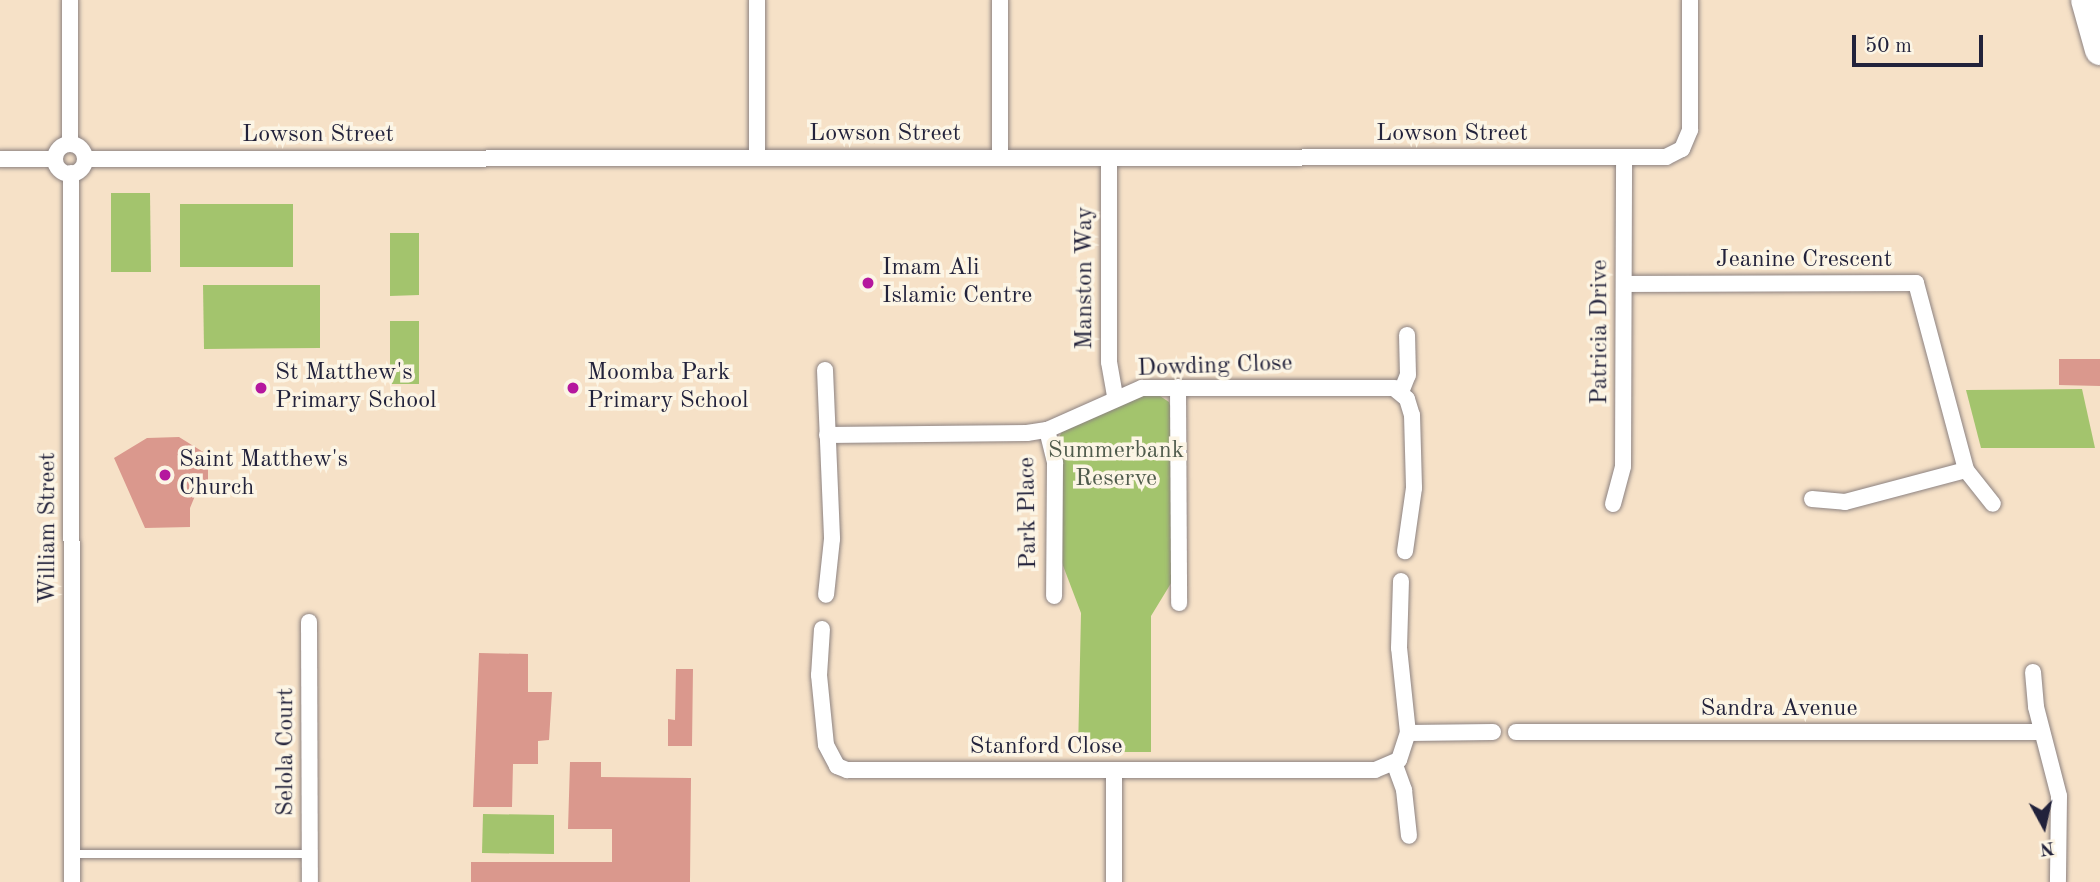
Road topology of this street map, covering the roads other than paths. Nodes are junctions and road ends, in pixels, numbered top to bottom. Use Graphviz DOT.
graph roads {
  1 [pos="70,0"];
  2 [pos="757,0"];
  3 [pos="1000,0"];
  4 [pos="1690,0"];
  5 [pos="2086,0"];
  6 [pos="2100,50"];
  7 [pos="70,144"];
  8 [pos="757,158"];
  9 [pos="1000,158"];
  10 [pos="1109,158"];
  11 [pos="1624,158"];
  12 [pos="0,159"];
  13 [pos="55,159"];
  14 [pos="85,159"];
  15 [pos="71,173"];
  16 [pos="1624,284"];
  17 [pos="1407,335"];
  18 [pos="825,370"];
  19 [pos="1178,387"];
  20 [pos="1401,392"];
  21 [pos="1115,397"];
  22 [pos="1047,430"];
  23 [pos="827,435"];
  24 [pos="1966,470"];
  25 [pos="1812,499"];
  26 [pos="1613,504"];
  27 [pos="1993,504"];
  28 [pos="1405,551"];
  29 [pos="1401,581"];
  30 [pos="826,595"];
  31 [pos="1054,596"];
  32 [pos="1179,603"];
  33 [pos="309,622"];
  34 [pos="822,629"];
  35 [pos="2033,672"];
  36 [pos="1493,732"];
  37 [pos="1516,732"];
  38 [pos="2042,732"];
  39 [pos="1408,733"];
  40 [pos="1395,765"];
  41 [pos="1114,771"];
  42 [pos="1409,836"];
  43 [pos="310,853"];
  44 [pos="72,854"];
  45 [pos="72,882"];
  46 [pos="310,882"];
  47 [pos="1114,882"];
  48 [pos="2059,882"];
  1 -- 7 [label="street"];
  2 -- 8 [label="street"];
  3 -- 9 [label="street"];
  4 -- 11 [label="street, Lowson Street"];
  5 -- 6 [label="highway"];
  7 -- 13 [label="street"];
  7 -- 14 [label="street"];
  8 -- 9 [label="street, Lowson Street"];
  8 -- 14 [label="street, Lowson Street"];
  9 -- 10 [label="street, Lowson Street"];
  10 -- 11 [label="street, Lowson Street"];
  10 -- 21 [label="street, Manston Way"];
  11 -- 16 [label="street, Patricia Drive"];
  12 -- 13 [label="street"];
  13 -- 15 [label="street"];
  14 -- 15 [label="street"];
  15 -- 44 [label="street, William Street"];
  16 -- 24 [label="street, Jeanine Crescent"];
  16 -- 26 [label="street, Patricia Drive"];
  17 -- 20 [label="street"];
  18 -- 23 [label="street"];
  19 -- 20 [label="street, Dowding Close"];
  19 -- 21 [label="street, Dowding Close"];
  19 -- 32 [label="street"];
  20 -- 28 [label="street"];
  21 -- 22 [label="street, Dowding Close"];
  22 -- 23 [label="street, Dowding Close"];
  22 -- 31 [label="street, Park Place"];
  23 -- 30 [label="street"];
  24 -- 25 [label="street"];
  24 -- 27 [label="street, Jeanine Crescent"];
  29 -- 39 [label="street"];
  33 -- 43 [label="street, Selola Court"];
  34 -- 41 [label="street, Stanford Close"];
  35 -- 38 [label="street"];
  36 -- 39 [label="street"];
  37 -- 38 [label="street, Sandra Avenue"];
  38 -- 48 [label="street"];
  39 -- 40 [label="street"];
  40 -- 41 [label="street, Stanford Close"];
  40 -- 42 [label="street"];
  41 -- 47 [label="street"];
  43 -- 44 [label="lane"];
  43 -- 46 [label="street, Selola Court"];
  44 -- 45 [label="street, William Street"];
}
